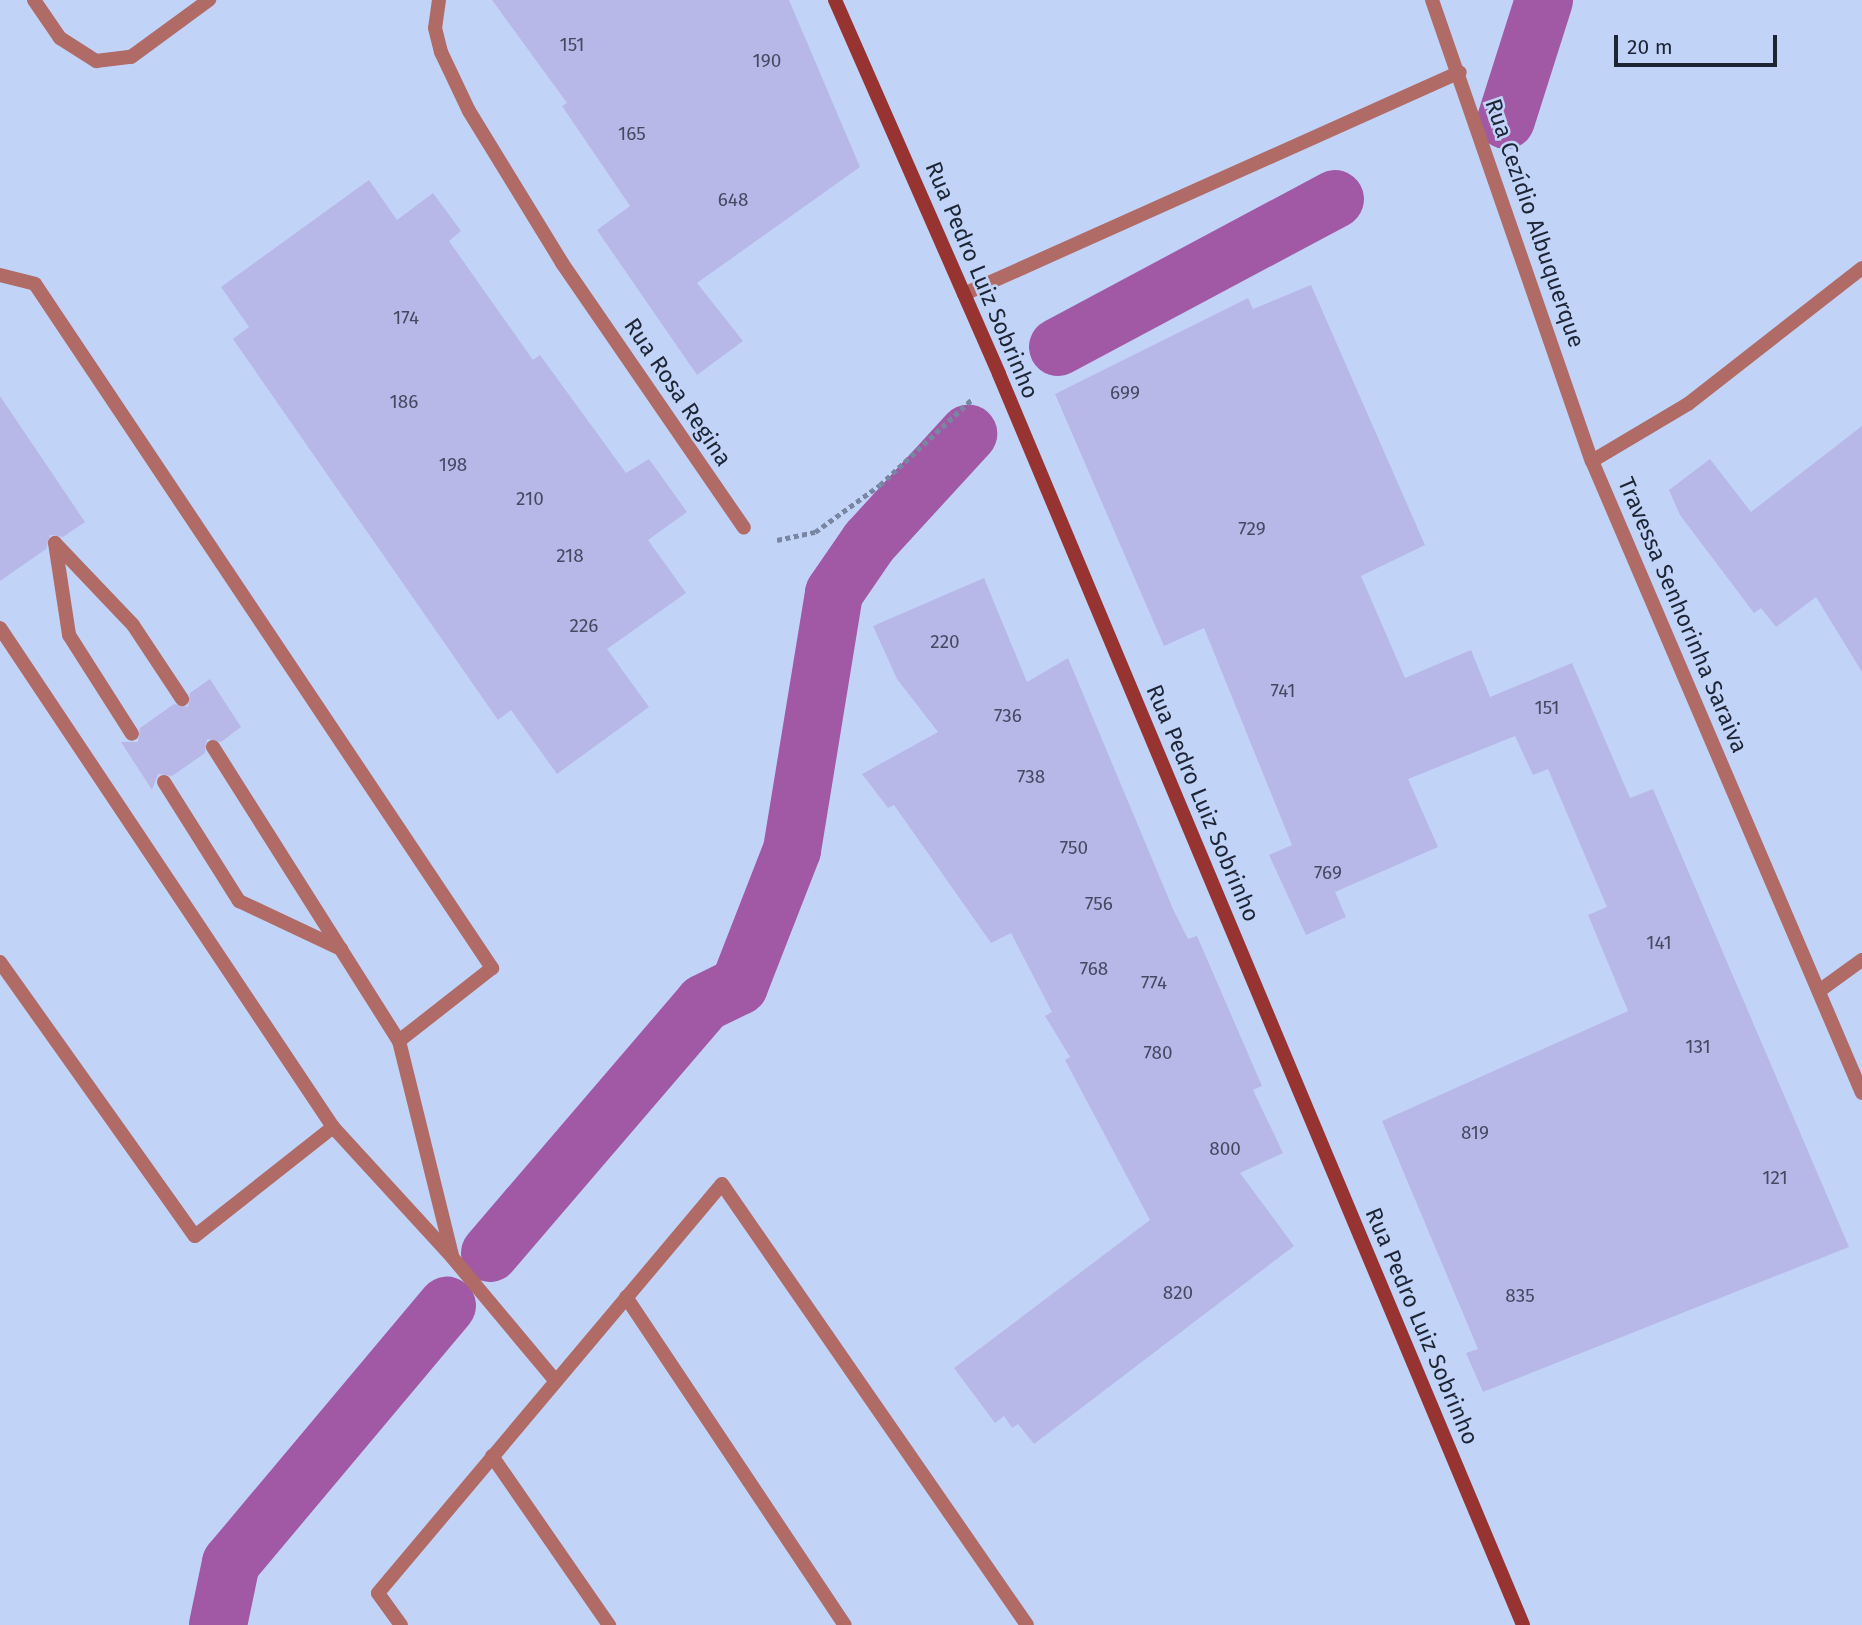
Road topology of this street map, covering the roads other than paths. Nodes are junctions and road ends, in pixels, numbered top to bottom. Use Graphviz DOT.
graph roads {
  1 [pos="34,0"];
  2 [pos="209,0"];
  3 [pos="439,0"];
  4 [pos="835,0"];
  5 [pos="1432,0"];
  6 [pos="1460,72"];
  7 [pos="1862,268"];
  8 [pos="0,275"];
  9 [pos="964,294"];
  10 [pos="1592,461"];
  11 [pos="744,528"];
  12 [pos="0,628"];
  13 [pos="182,699"];
  14 [pos="132,734"];
  15 [pos="213,747"];
  16 [pos="164,782"];
  17 [pos="341,949"];
  18 [pos="1862,960"];
  19 [pos="0,962"];
  20 [pos="1819,991"];
  21 [pos="399,1041"];
  22 [pos="1862,1093"];
  23 [pos="333,1127"];
  24 [pos="453,1256"];
  25 [pos="626,1297"];
  26 [pos="555,1380"];
  27 [pos="492,1456"];
  28 [pos="401,1625"];
  29 [pos="609,1625"];
  30 [pos="845,1625"];
  31 [pos="1027,1625"];
  32 [pos="1523,1625"];
  1 -- 2 [label="street"];
  3 -- 11 [label="street, Rua Rosa Regina"];
  4 -- 9 [label="street, Rua Pedro Luiz Sobrinho"];
  5 -- 6 [label="street, Rua Cezídio Albuquerque"];
  6 -- 9 [label="street"];
  6 -- 10 [label="street, Rua Cezídio Albuquerque"];
  7 -- 10 [label="street, Travessa Senhorinha Saraiva"];
  8 -- 21 [label="street"];
  9 -- 32 [label="street, Rua Pedro Luiz Sobrinho"];
  10 -- 20 [label="street, Travessa Senhorinha Saraiva"];
  12 -- 23 [label="street"];
  13 -- 14 [label="street"];
  15 -- 17 [label="street"];
  16 -- 17 [label="street"];
  17 -- 21 [label="street"];
  18 -- 20 [label="street"];
  19 -- 23 [label="street"];
  20 -- 22 [label="street, Travessa Senhorinha Saraiva"];
  21 -- 24 [label="street"];
  23 -- 24 [label="street"];
  24 -- 26 [label="street"];
  25 -- 26 [label="street"];
  25 -- 30 [label="street"];
  25 -- 31 [label="street"];
  26 -- 27 [label="street"];
  27 -- 28 [label="street"];
  27 -- 29 [label="street"];
}
